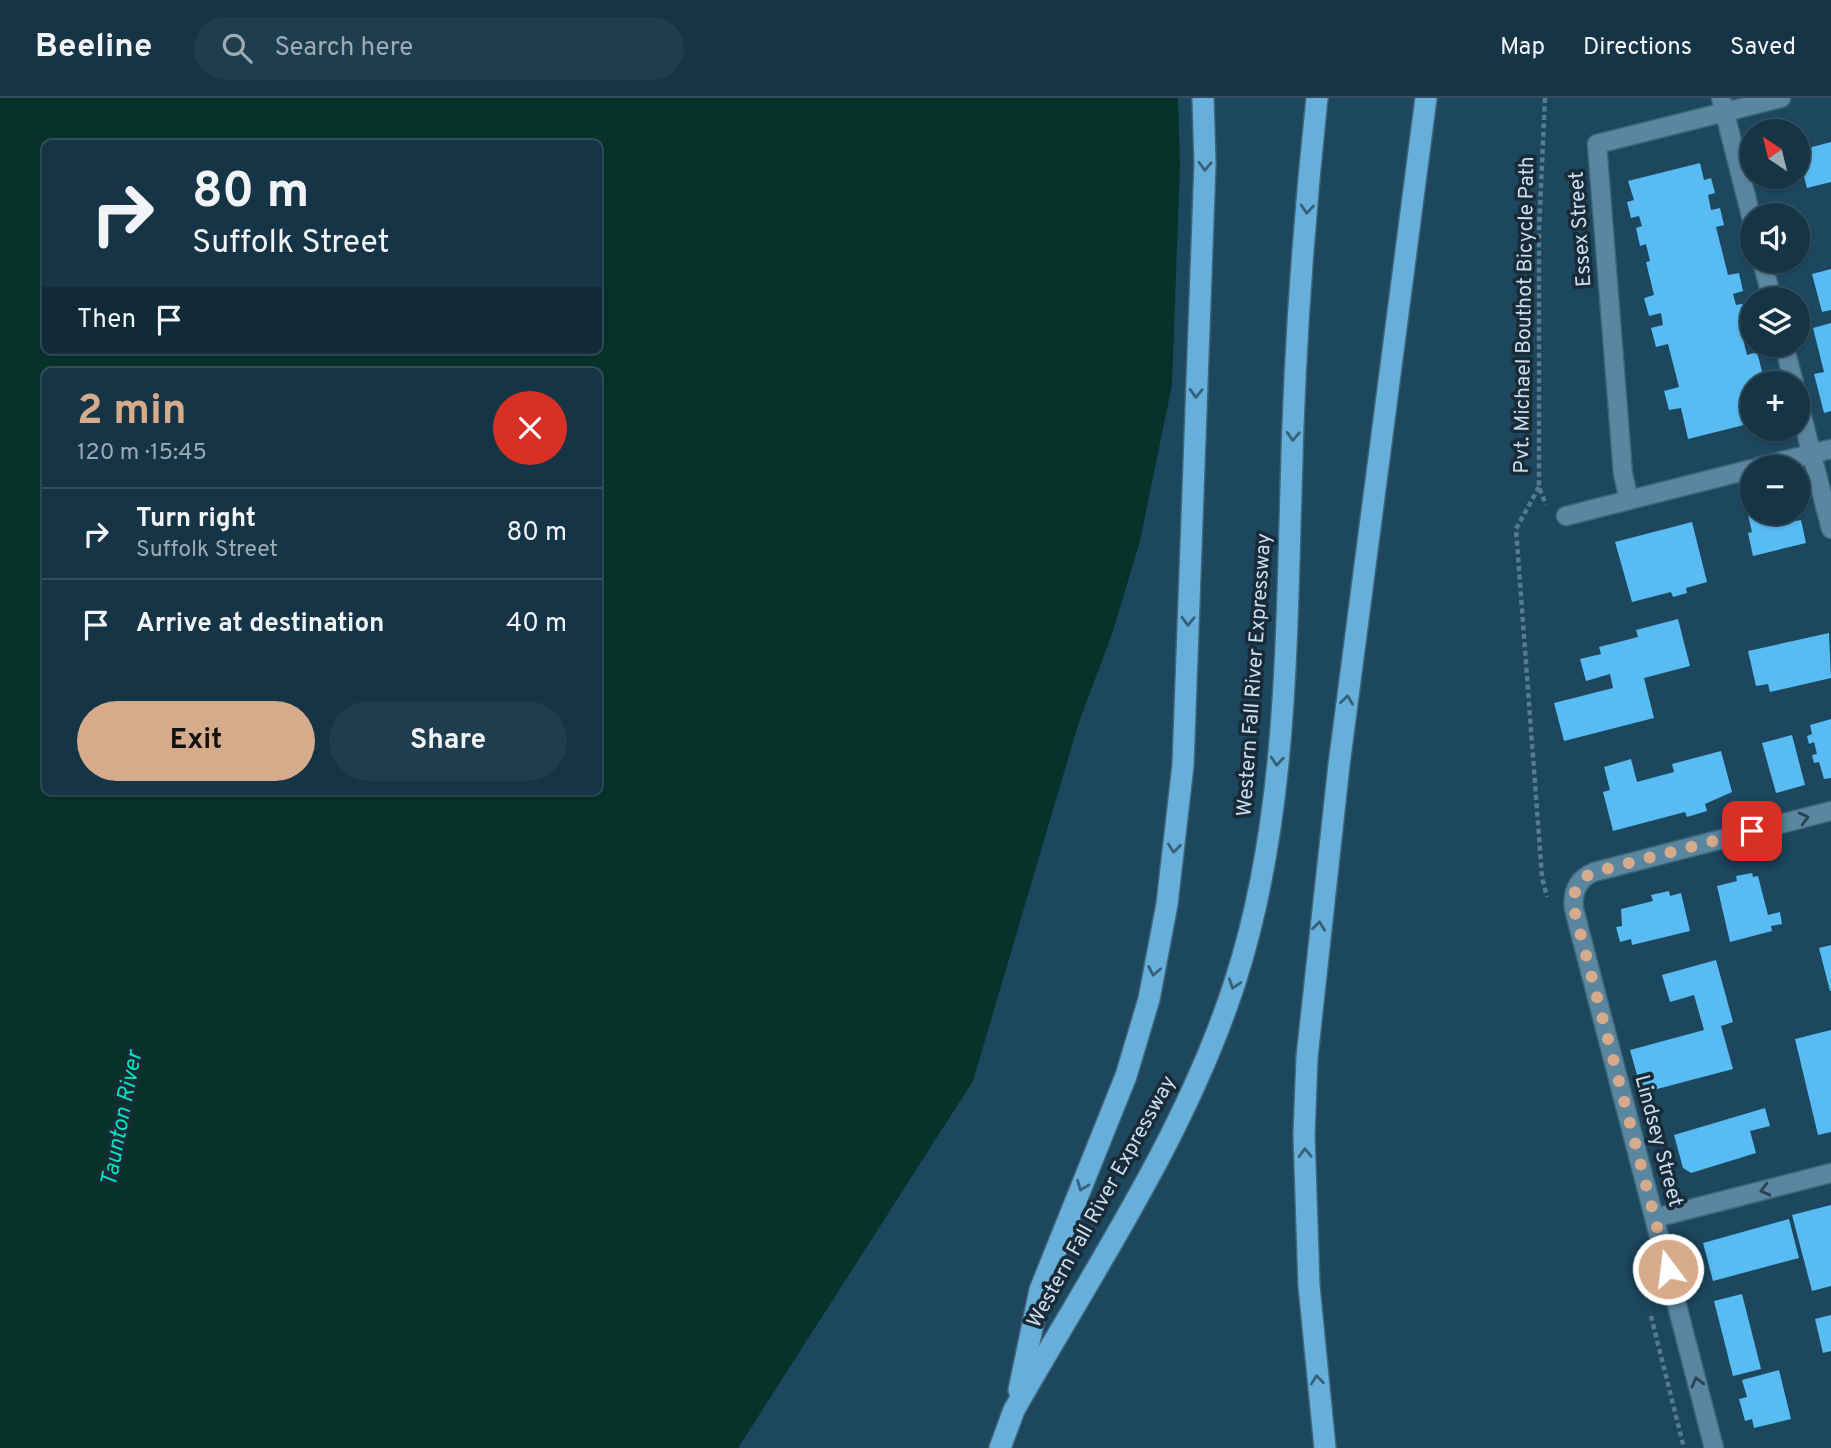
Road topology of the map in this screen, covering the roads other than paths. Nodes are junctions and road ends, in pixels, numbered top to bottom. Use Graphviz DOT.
graph roads {
  1 [pos="1203,98"];
  2 [pos="1317,98"];
  3 [pos="1426,98"];
  4 [pos="1782,98"];
  5 [pos="1722,105"];
  6 [pos="1748,203"];
  7 [pos="1809,441"];
  8 [pos="1831,449"];
  9 [pos="1812,454"];
  10 [pos="1808,455"];
  11 [pos="1740,472"];
  12 [pos="1629,500"];
  13 [pos="1566,516"];
  14 [pos="1831,528"];
  15 [pos="1831,811"];
  16 [pos="1831,1173"];
  17 [pos="1655,1218"];
  18 [pos="1014,1410"];
  19 [pos="1000,1448"];
  20 [pos="1325,1448"];
  21 [pos="1714,1448"];
  1 -- 18 [label="highway, one-way"];
  2 -- 18 [label="highway, Western Fall River Expressway, one-way"];
  20 -- 3 [label="highway, one-way"];
  4 -- 5 [label="street, Essex Street"];
  5 -- 6 [label="street"];
  5 -- 12 [label="street, Essex Street"];
  7 -- 9 [label="street"];
  8 -- 9 [label="street"];
  9 -- 10 [label="street"];
  9 -- 14 [label="street"];
  11 -- 12 [label="street"];
  12 -- 13 [label="street"];
  17 -- 15 [label="street, Lindsey Street, one-way"];
  16 -- 17 [label="street, one-way"];
  21 -- 17 [label="street, Lindsey Street, one-way"];
  18 -- 19 [label="highway, Western Fall River Expressway"];
}
